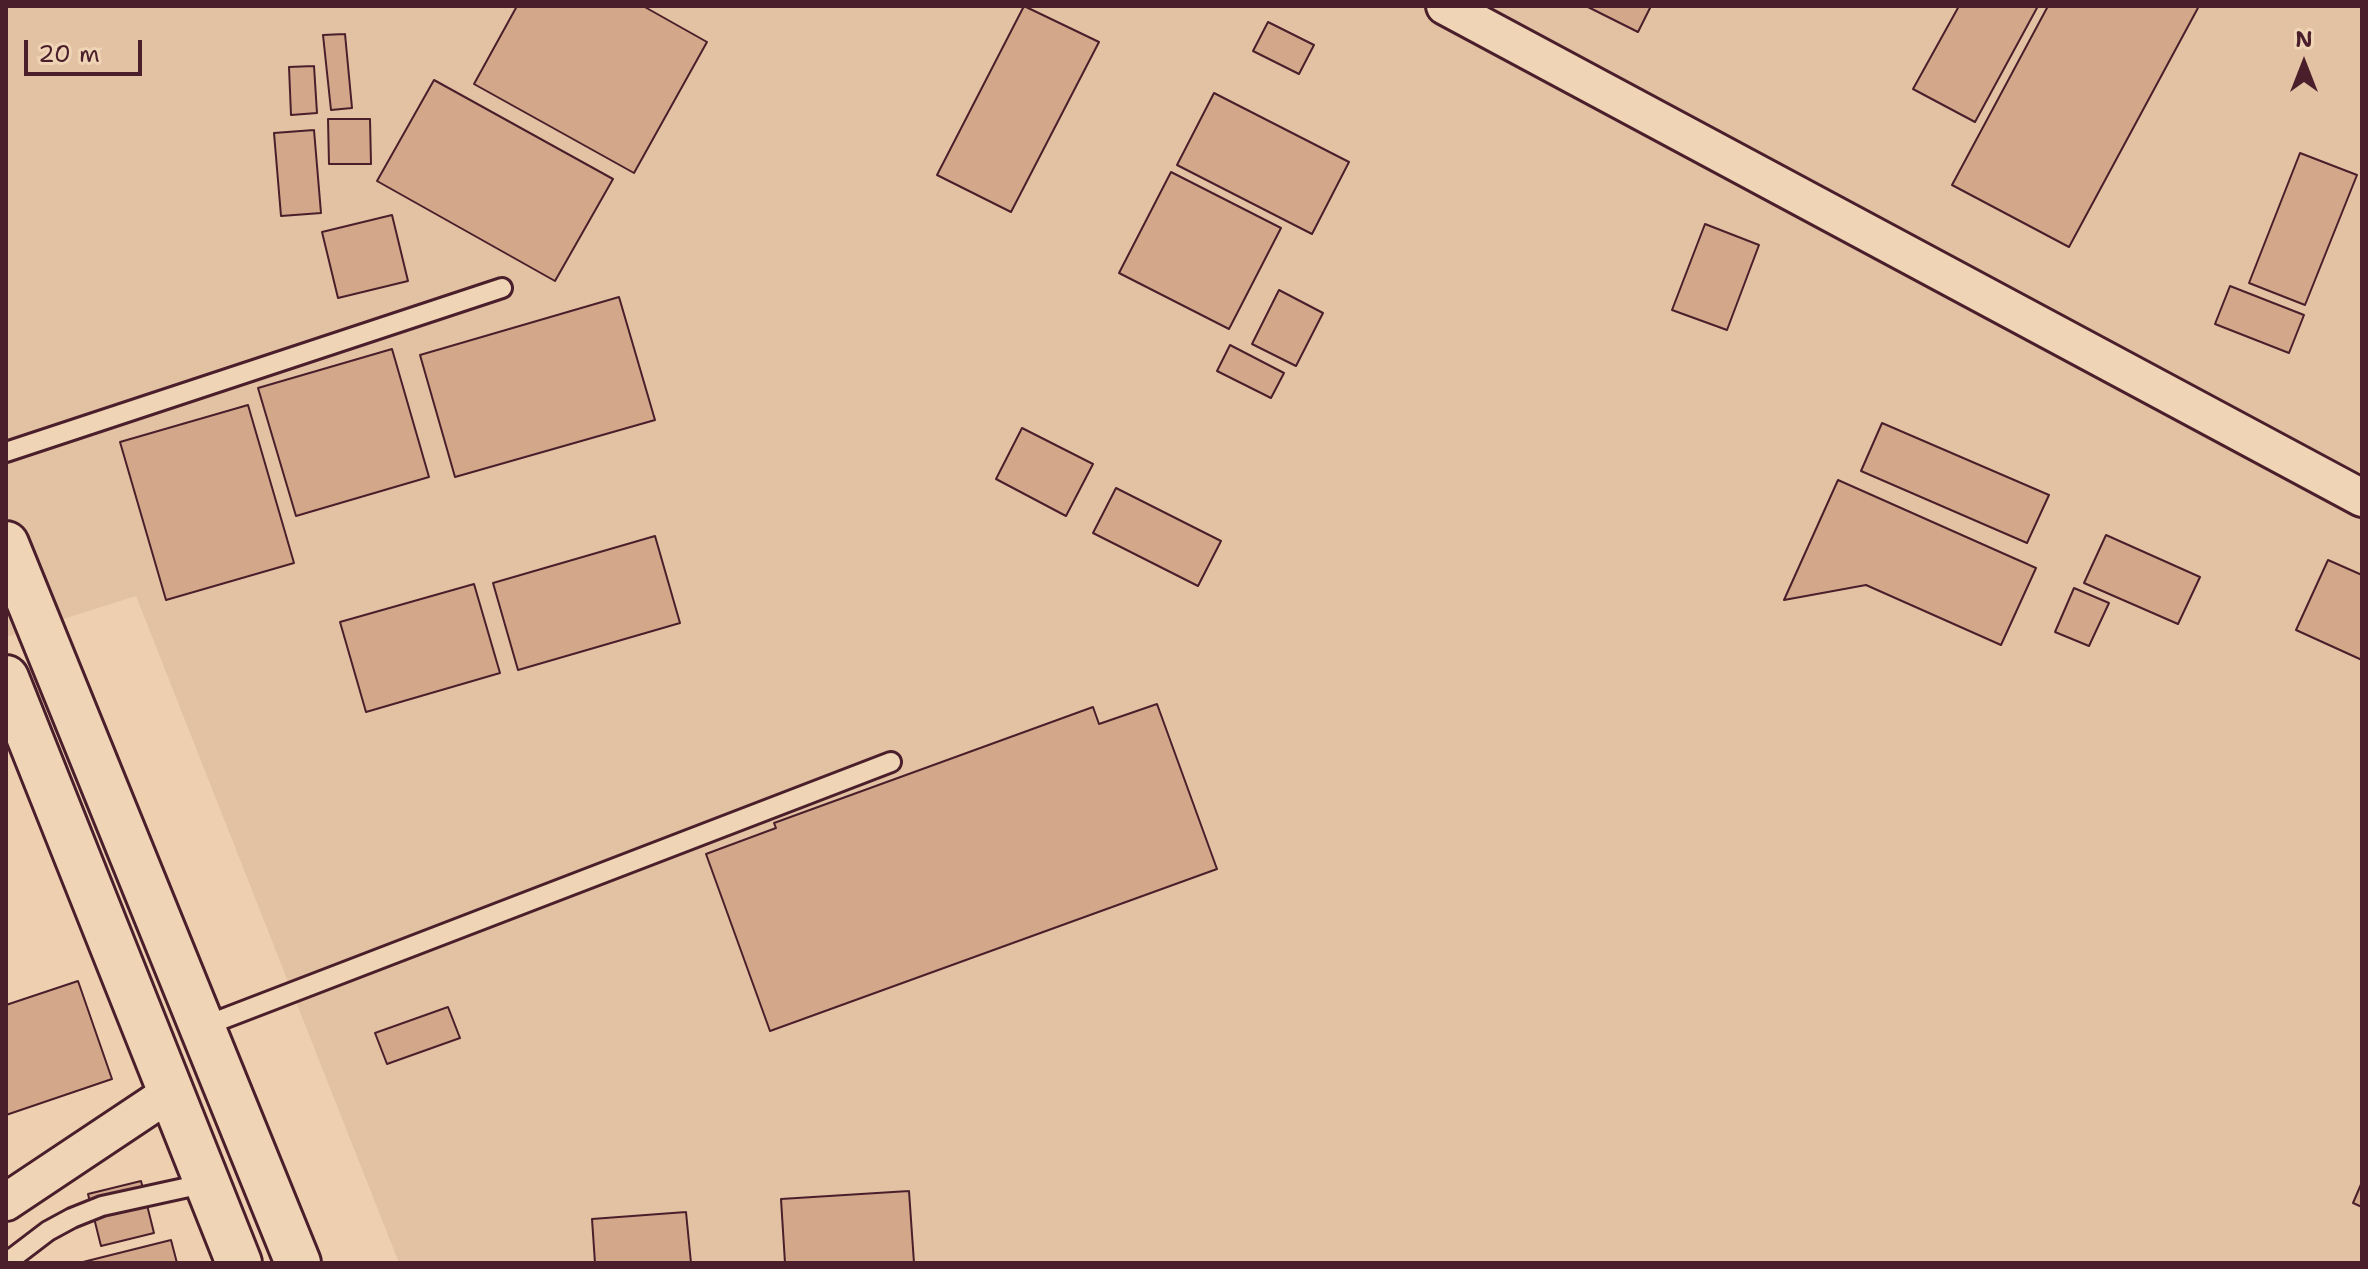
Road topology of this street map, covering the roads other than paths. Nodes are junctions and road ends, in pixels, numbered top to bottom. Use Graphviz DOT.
graph roads {
  1 [pos="1445,6"];
  2 [pos="502,288"];
  3 [pos="6,452"];
  4 [pos="2362,498"];
  5 [pos="6,544"];
  6 [pos="6,678"];
  7 [pos="14,721"];
  8 [pos="891,762"];
  9 [pos="202,1027"];
  10 [pos="171,1092"];
  11 [pos="245,1133"];
  12 [pos="202,1170"];
  13 [pos="6,1202"];
  14 [pos="6,1263"];
  15 [pos="239,1263"];
  16 [pos="298,1263"];
  1 -- 4 [label="street"];
  2 -- 3 [label="lane"];
  5 -- 9 [label="main road"];
  6 -- 7 [label="main road"];
  7 -- 10 [label="main road"];
  8 -- 9 [label="lane"];
  9 -- 11 [label="main road"];
  10 -- 12 [label="main road"];
  10 -- 13 [label="street"];
  11 -- 12 [label="main road"];
  11 -- 16 [label="main road"];
  12 -- 14 [label="lane"];
  12 -- 15 [label="main road"];
}
